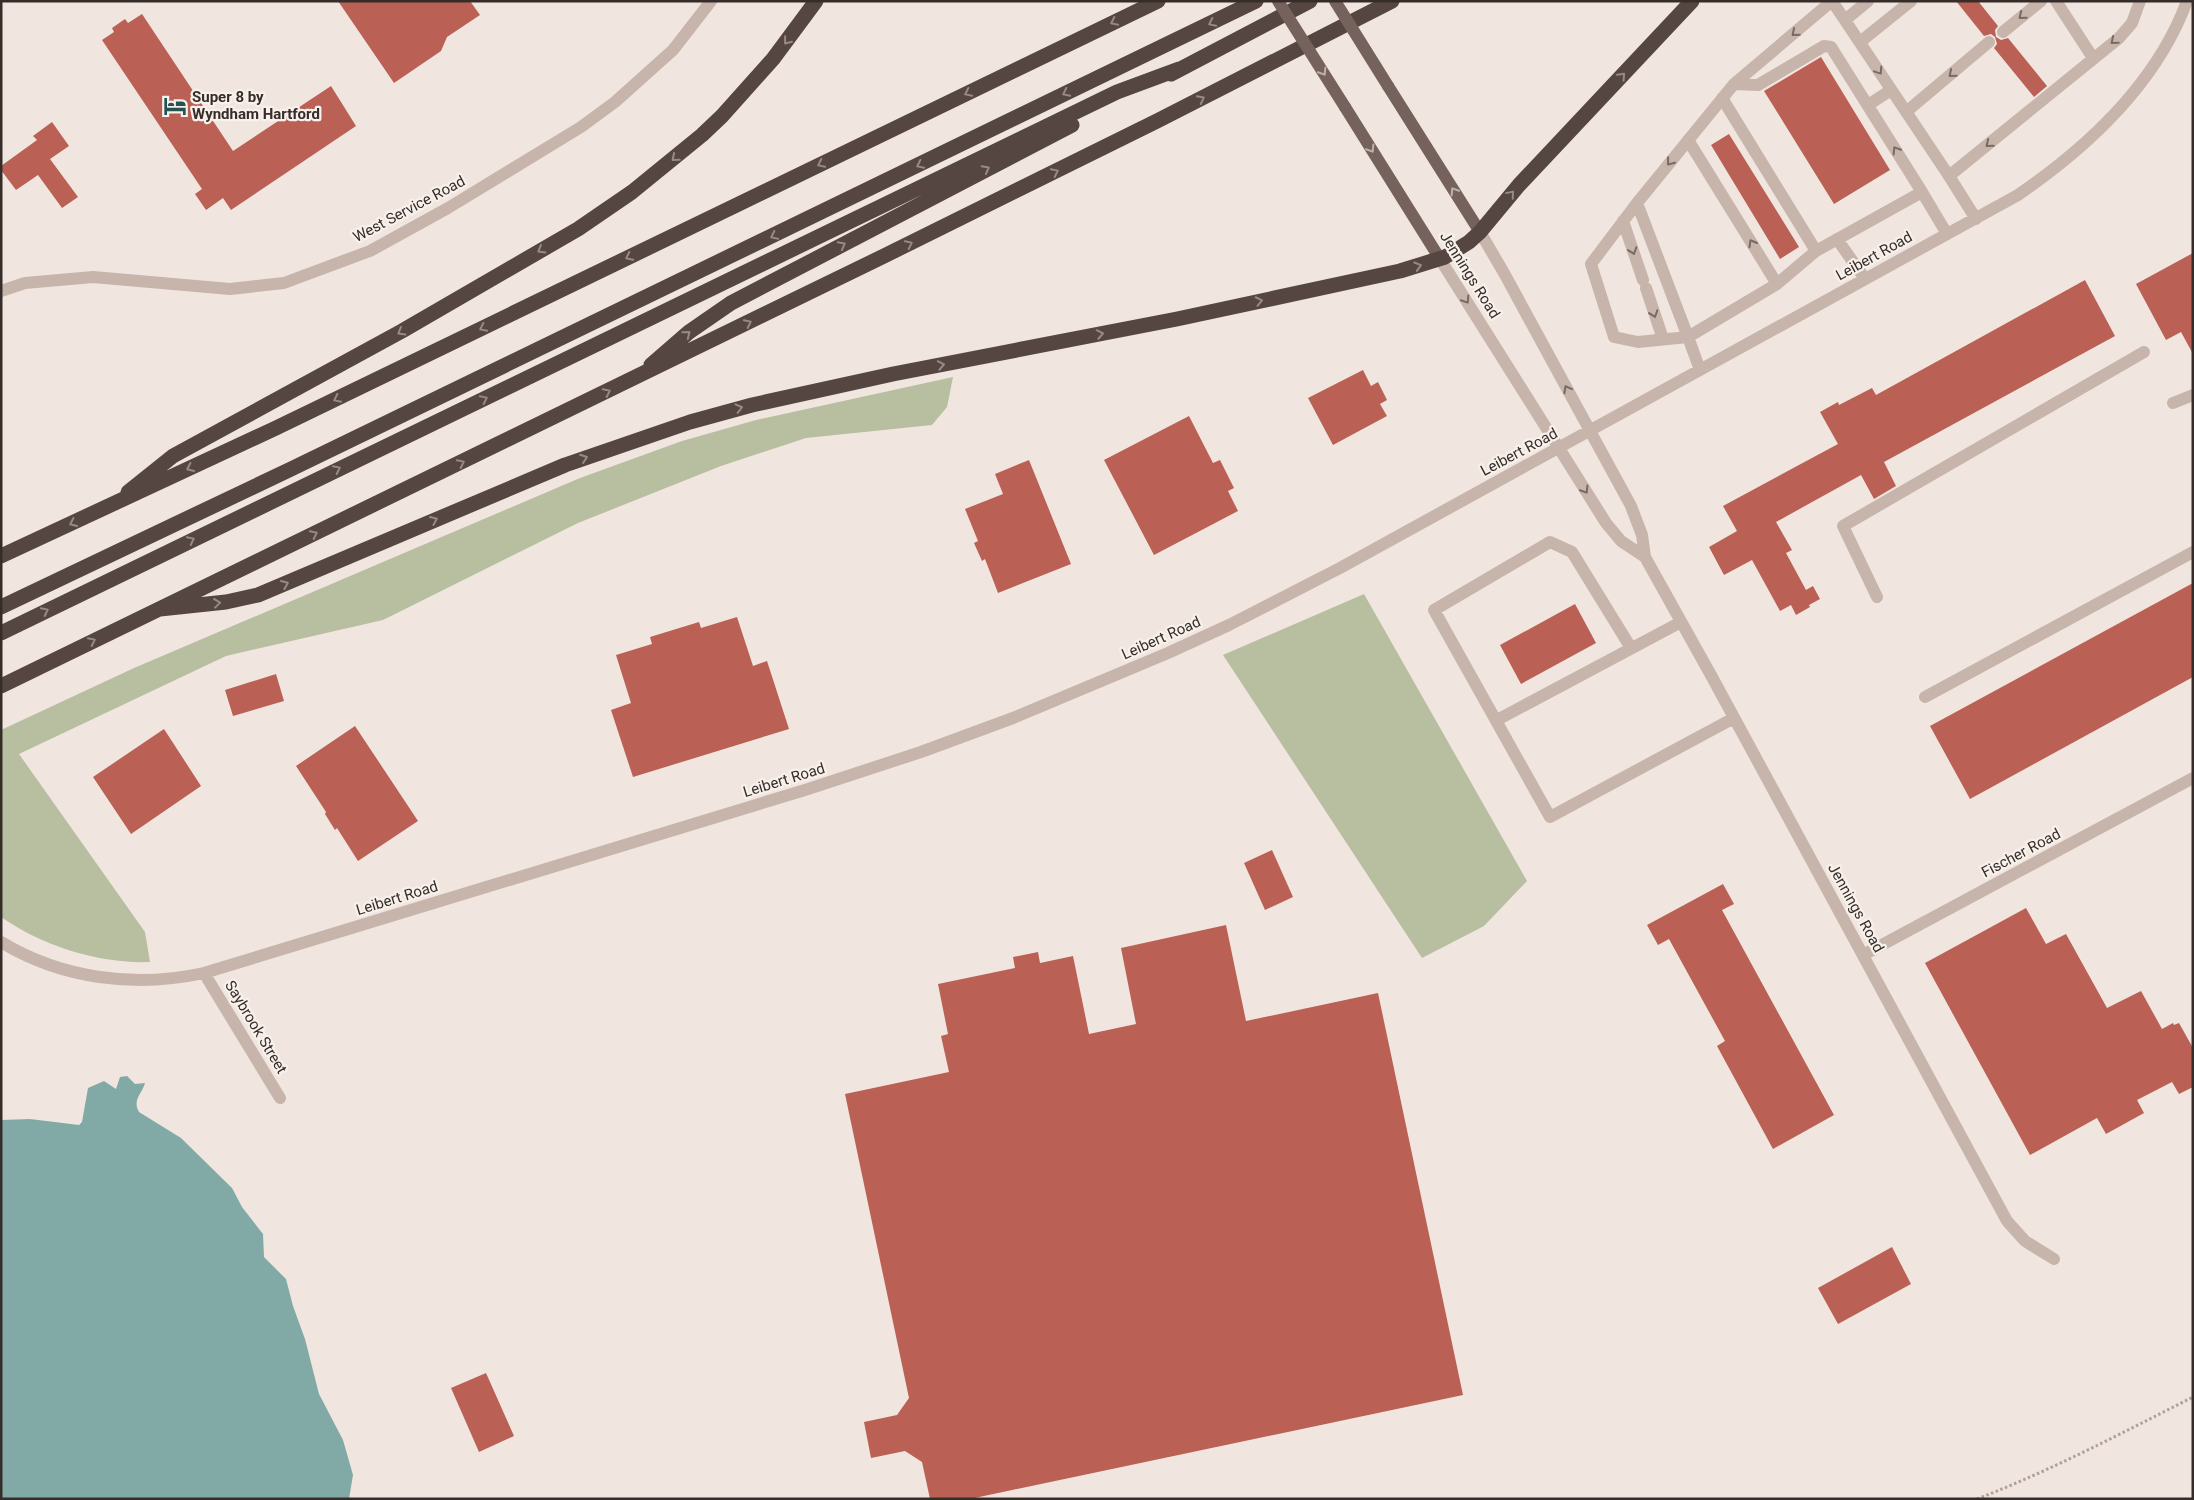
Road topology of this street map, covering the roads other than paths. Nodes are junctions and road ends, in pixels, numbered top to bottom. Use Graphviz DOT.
graph roads {
  1 [pos="711,1"];
  2 [pos="816,1"];
  3 [pos="1158,1"];
  4 [pos="1256,1"];
  5 [pos="1278,1"];
  6 [pos="1310,1"];
  7 [pos="1335,1"];
  8 [pos="1392,1"];
  9 [pos="1692,1"];
  10 [pos="1832,1"];
  11 [pos="1868,1"];
  12 [pos="1911,1"];
  13 [pos="2041,1"];
  14 [pos="2056,1"];
  15 [pos="2140,1"];
  16 [pos="2187,1"];
  17 [pos="1844,20"];
  18 [pos="2003,32"];
  19 [pos="1860,42"];
  20 [pos="1989,42"];
  21 [pos="2093,58"];
  22 [pos="1179,69"];
  23 [pos="1734,84"];
  24 [pos="1891,90"];
  25 [pos="1722,98"];
  26 [pos="1868,105"];
  27 [pos="1906,112"];
  28 [pos="1688,140"];
  29 [pos="1949,176"];
  30 [pos="1922,192"];
  31 [pos="1636,203"];
  32 [pos="1976,218"];
  33 [pos="1623,221"];
  34 [pos="1480,232"];
  35 [pos="1947,234"];
  36 [pos="1837,238"];
  37 [pos="1816,251"];
  38 [pos="1440,259"];
  39 [pos="1865,279"];
  40 [pos="1777,284"];
  41 [pos="1,291"];
  42 [pos="1688,337"];
  43 [pos="1663,339"];
  44 [pos="2144,352"];
  45 [pos="1700,370"];
  46 [pos="636,378"];
  47 [pos="2193,395"];
  48 [pos="2173,403"];
  49 [pos="1590,432"];
  50 [pos="1559,448"];
  51 [pos="117,502"];
  52 [pos="2193,552"];
  53 [pos="1,556"];
  54 [pos="1645,557"];
  55 [pos="1877,596"];
  56 [pos="1,607"];
  57 [pos="160,608"];
  58 [pos="1681,622"];
  59 [pos="1,633"];
  60 [pos="1631,648"];
  61 [pos="1,686"];
  62 [pos="1925,697"];
  63 [pos="1734,718"];
  64 [pos="1497,720"];
  65 [pos="2193,778"];
  66 [pos="1,942"];
  67 [pos="1863,955"];
  68 [pos="204,973"];
  69 [pos="280,1098"];
  70 [pos="2054,1260"];
  1 -- 41 [label="street, West Service Road"];
  2 -- 51 [label="highway, one-way"];
  3 -- 51 [label="highway, one-way"];
  4 -- 56 [label="highway, one-way"];
  5 -- 38 [label="main road, Jennings Road, one-way, bridge"];
  6 -- 22 [label="highway"];
  34 -- 7 [label="main road, Jennings Road, one-way, bridge"];
  46 -- 8 [label="highway, one-way"];
  34 -- 9 [label="highway, one-way"];
  10 -- 17 [label="street"];
  10 -- 23 [label="street, one-way"];
  11 -- 17 [label="street"];
  12 -- 19 [label="street"];
  13 -- 18 [label="street, one-way"];
  14 -- 21 [label="street"];
  15 -- 21 [label="street, one-way"];
  16 -- 32 [label="street, Leibert Road"];
  17 -- 19 [label="street"];
  19 -- 24 [label="street, one-way"];
  20 -- 27 [label="street, one-way"];
  21 -- 29 [label="street, one-way"];
  46 -- 22 [label="highway, one-way"];
  59 -- 22 [label="highway, one-way"];
  23 -- 25 [label="street"];
  23 -- 26 [label="street"];
  24 -- 26 [label="street"];
  24 -- 27 [label="street"];
  25 -- 28 [label="street"];
  25 -- 37 [label="street"];
  30 -- 26 [label="street, one-way"];
  27 -- 29 [label="street"];
  28 -- 31 [label="street, one-way"];
  40 -- 28 [label="street, one-way"];
  29 -- 32 [label="street"];
  30 -- 35 [label="street"];
  30 -- 36 [label="street"];
  31 -- 33 [label="street"];
  31 -- 42 [label="street"];
  32 -- 35 [label="street, Leibert Road"];
  33 -- 43 [label="street, one-way"];
  33 -- 43 [label="street"];
  34 -- 38 [label="highway"];
  49 -- 34 [label="street, Jennings Road, one-way"];
  35 -- 39 [label="street, Leibert Road"];
  36 -- 37 [label="street"];
  36 -- 39 [label="street"];
  37 -- 40 [label="street"];
  38 -- 50 [label="street, Jennings Road, one-way"];
  57 -- 38 [label="highway, one-way"];
  39 -- 45 [label="street, Leibert Road"];
  40 -- 42 [label="street"];
  42 -- 43 [label="street"];
  42 -- 45 [label="street"];
  44 -- 55 [label="street"];
  45 -- 49 [label="street, Leibert Road"];
  57 -- 46 [label="highway, one-way"];
  47 -- 48 [label="street"];
  49 -- 50 [label="street, Leibert Road"];
  49 -- 54 [label="street, Jennings Road"];
  50 -- 54 [label="street, Jennings Road, one-way"];
  50 -- 68 [label="street, Leibert Road"];
  51 -- 53 [label="highway, one-way"];
  52 -- 62 [label="street"];
  54 -- 58 [label="street, Jennings Road"];
  61 -- 57 [label="highway, one-way"];
  58 -- 60 [label="street"];
  58 -- 63 [label="street, Jennings Road"];
  60 -- 64 [label="street"];
  60 -- 64 [label="street"];
  63 -- 64 [label="street"];
  63 -- 67 [label="street, Jennings Road"];
  65 -- 67 [label="street, Fischer Road"];
  66 -- 68 [label="street, Leibert Road"];
  67 -- 70 [label="street, Jennings Road"];
  68 -- 69 [label="street, Saybrook Street"];
}
